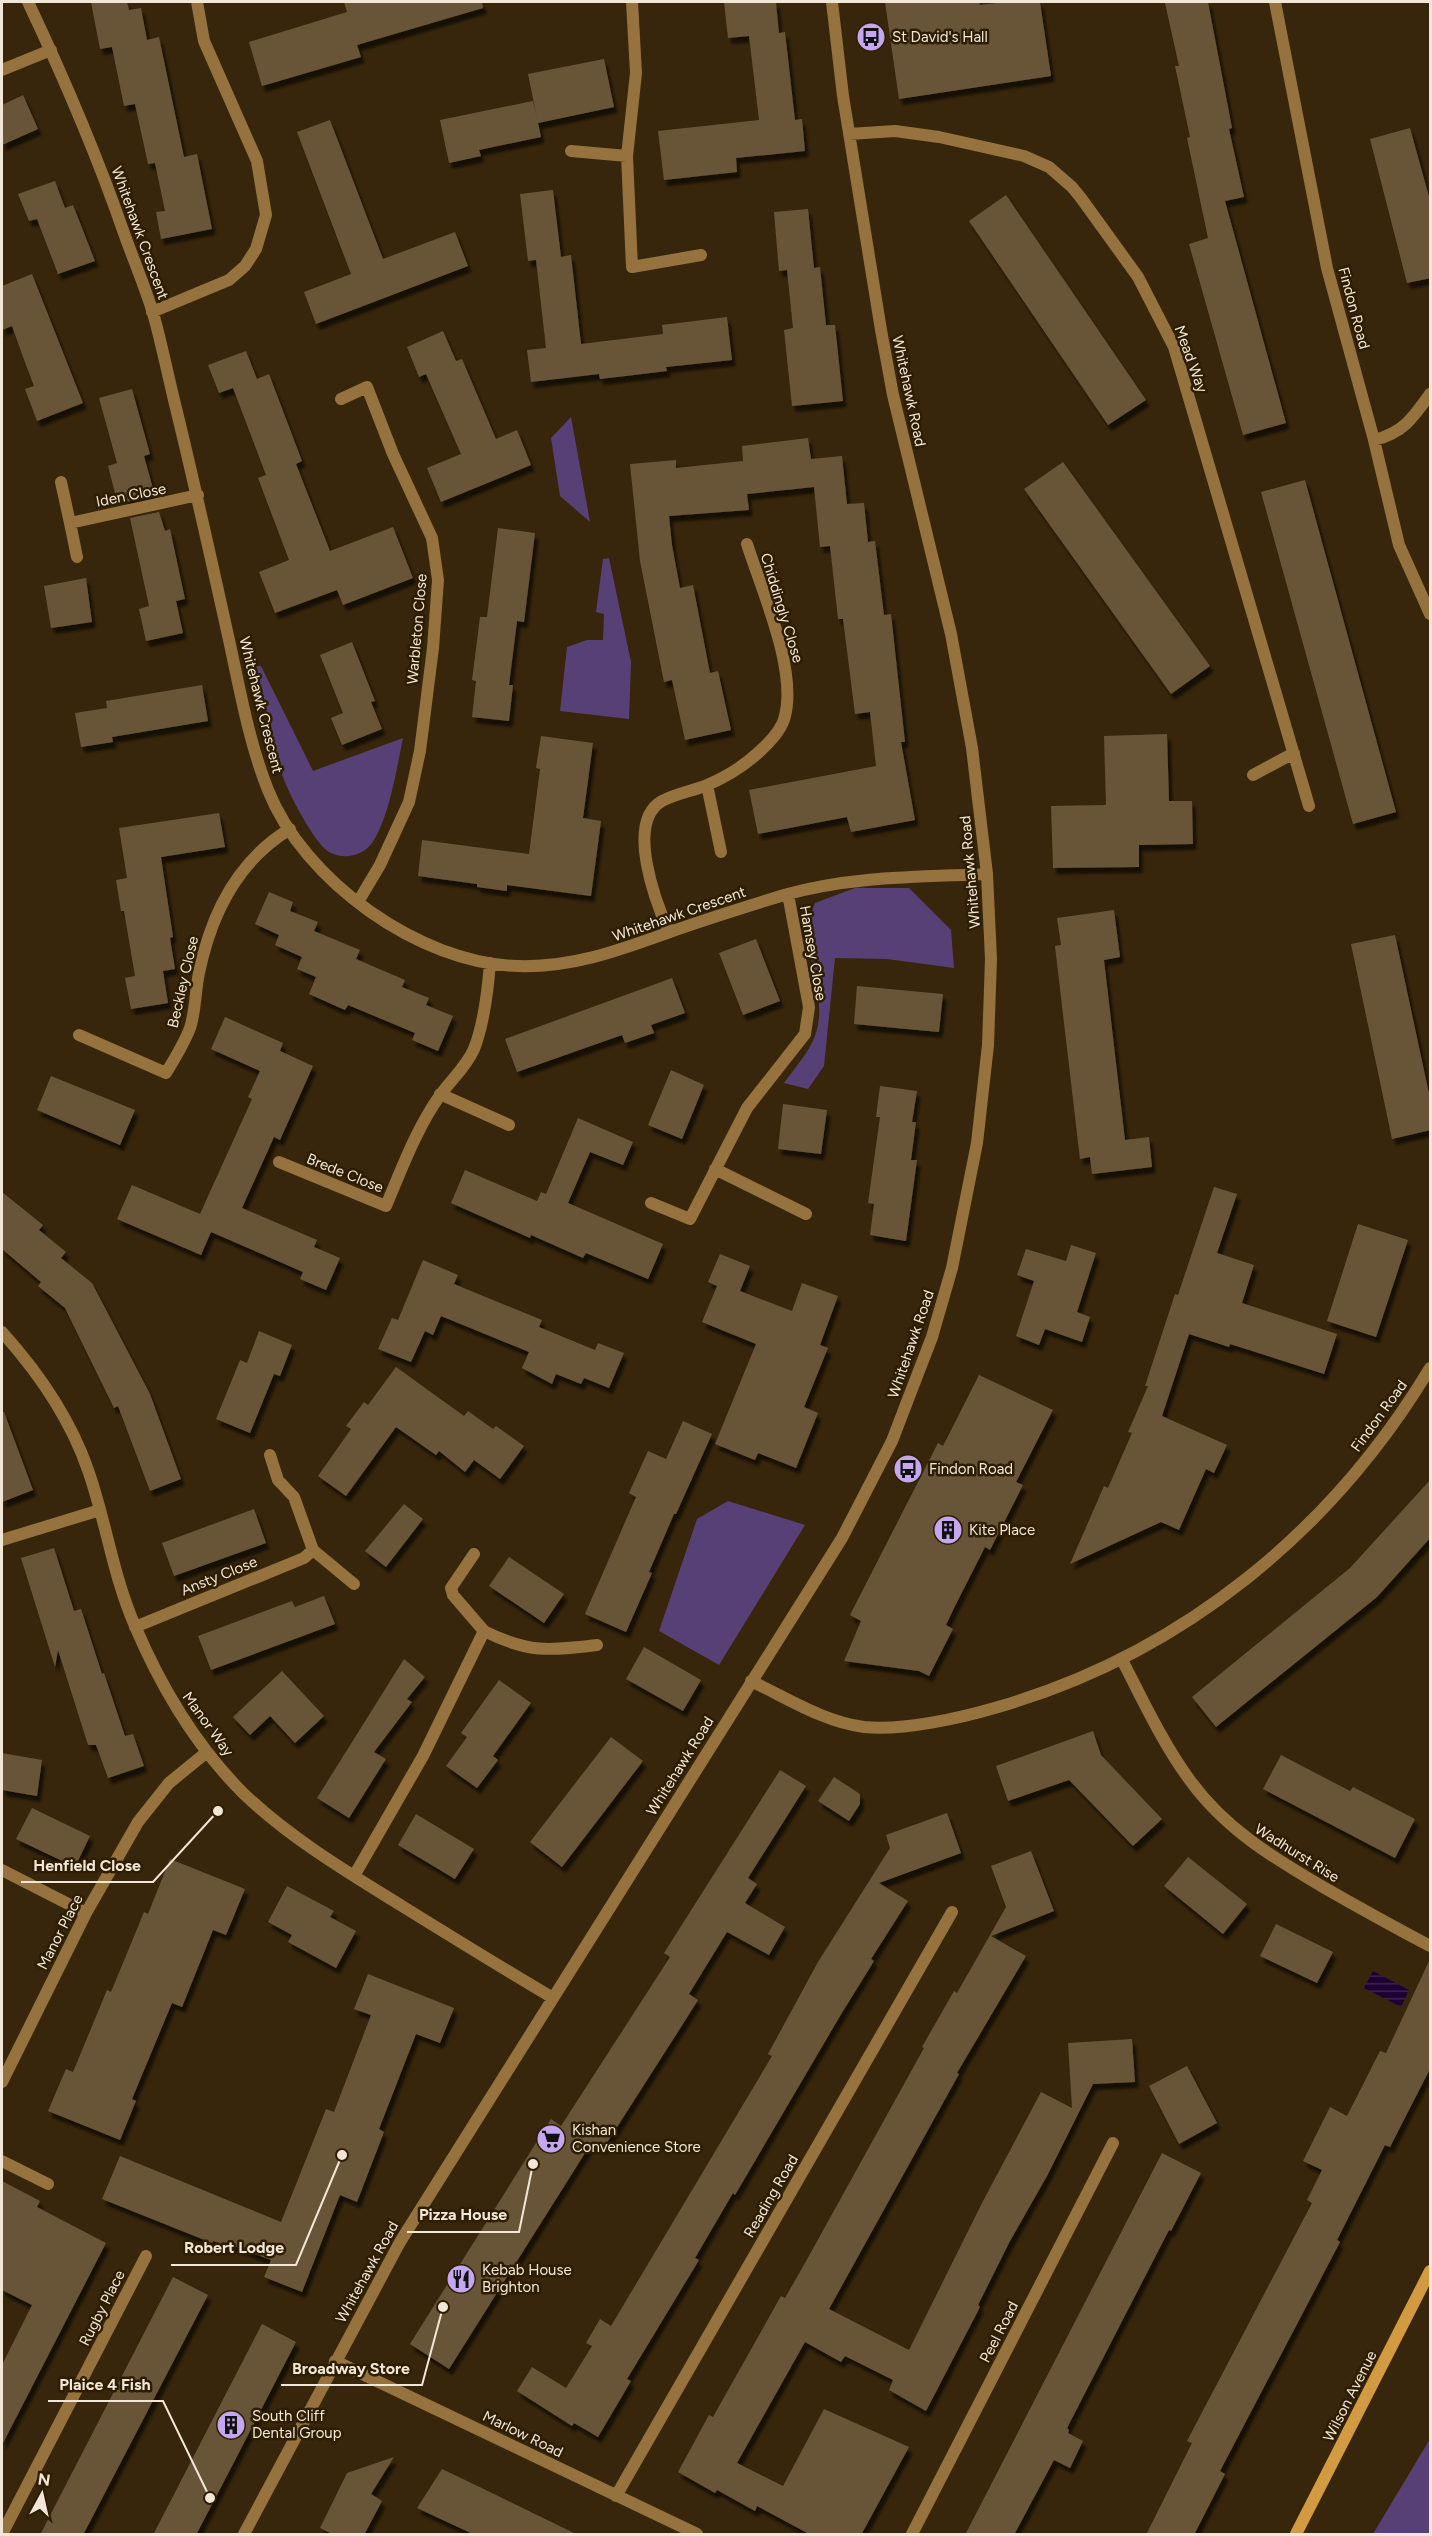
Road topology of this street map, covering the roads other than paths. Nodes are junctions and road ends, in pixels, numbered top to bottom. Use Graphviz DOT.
graph roads {
  1 [pos="28,2"];
  2 [pos="197,2"];
  3 [pos="632,2"];
  4 [pos="832,2"];
  5 [pos="1275,2"];
  6 [pos="51,50"];
  7 [pos="2,70"];
  8 [pos="849,134"];
  9 [pos="571,151"];
  10 [pos="627,156"];
  11 [pos="701,255"];
  12 [pos="152,312"];
  13 [pos="1431,394"];
  14 [pos="341,399"];
  15 [pos="1374,440"];
  16 [pos="61,482"];
  17 [pos="198,495"];
  18 [pos="70,523"];
  19 [pos="747,544"];
  20 [pos="77,557"];
  21 [pos="1431,614"];
  22 [pos="1294,753"];
  23 [pos="1253,775"];
  24 [pos="707,785"];
  25 [pos="1309,806"];
  26 [pos="290,829"];
  27 [pos="721,852"];
  28 [pos="987,874"];
  29 [pos="788,894"];
  30 [pos="358,902"];
  31 [pos="669,932"];
  32 [pos="490,963"];
  33 [pos="79,1035"];
  34 [pos="440,1094"];
  35 [pos="509,1125"];
  36 [pos="279,1162"];
  37 [pos="715,1169"];
  38 [pos="651,1203"];
  39 [pos="806,1214"];
  40 [pos="2,1332"];
  41 [pos="1431,1368"];
  42 [pos="270,1455"];
  43 [pos="100,1510"];
  44 [pos="2,1540"];
  45 [pos="313,1550"];
  46 [pos="474,1554"];
  47 [pos="354,1584"];
  48 [pos="135,1627"];
  49 [pos="484,1631"];
  50 [pos="597,1645"];
  51 [pos="1122,1660"];
  52 [pos="751,1681"];
  53 [pos="207,1752"];
  54 [pos="2,1870"];
  55 [pos="354,1876"];
  56 [pos="952,1912"];
  57 [pos="86,1913"];
  58 [pos="1431,1946"];
  59 [pos="553,1998"];
  60 [pos="2,2082"];
  61 [pos="1113,2143"];
  62 [pos="2,2161"];
  63 [pos="48,2184"];
  64 [pos="146,2256"];
  65 [pos="1431,2271"];
  66 [pos="335,2361"];
  67 [pos="616,2496"];
  68 [pos="2,2535"];
  69 [pos="244,2535"];
  70 [pos="697,2535"];
  71 [pos="912,2535"];
  72 [pos="1296,2535"];
  1 -- 6 [label="street, Whitehawk Crescent"];
  2 -- 12 [label="street"];
  3 -- 10 [label="street"];
  4 -- 8 [label="street, Whitehawk Road"];
  5 -- 15 [label="street, Findon Road"];
  6 -- 7 [label="street"];
  6 -- 12 [label="street, Whitehawk Crescent"];
  8 -- 22 [label="street, Mead Way"];
  8 -- 28 [label="street, Whitehawk Road"];
  9 -- 10 [label="street"];
  10 -- 11 [label="street"];
  12 -- 17 [label="street, Whitehawk Crescent"];
  13 -- 15 [label="street"];
  14 -- 30 [label="street, Warbleton Close"];
  15 -- 21 [label="street, Findon Road"];
  16 -- 18 [label="street"];
  17 -- 18 [label="street, Iden Close"];
  17 -- 26 [label="street, Whitehawk Crescent"];
  18 -- 20 [label="street"];
  19 -- 24 [label="street, Chiddingly Close"];
  22 -- 23 [label="street"];
  22 -- 25 [label="street, Mead Way"];
  24 -- 27 [label="street"];
  24 -- 31 [label="street, Chiddingly Close"];
  26 -- 30 [label="street, Whitehawk Crescent"];
  26 -- 33 [label="street, Beckley Close"];
  28 -- 29 [label="street, Whitehawk Crescent"];
  28 -- 52 [label="street, Whitehawk Road"];
  29 -- 31 [label="street, Whitehawk Crescent"];
  29 -- 37 [label="street, Hamsey Close"];
  30 -- 32 [label="street, Whitehawk Crescent"];
  31 -- 32 [label="street, Whitehawk Crescent"];
  32 -- 34 [label="street, Brede Close"];
  34 -- 35 [label="street"];
  34 -- 36 [label="street, Brede Close"];
  37 -- 38 [label="street, Hamsey Close"];
  37 -- 39 [label="street"];
  40 -- 43 [label="street, Manor Way"];
  41 -- 51 [label="street, Findon Road"];
  42 -- 45 [label="street"];
  43 -- 44 [label="street"];
  43 -- 48 [label="street, Manor Way"];
  45 -- 47 [label="street"];
  45 -- 48 [label="street, Ansty Close"];
  46 -- 49 [label="street"];
  48 -- 53 [label="street, Manor Way"];
  49 -- 50 [label="street"];
  49 -- 55 [label="street"];
  51 -- 52 [label="street, Findon Road"];
  51 -- 58 [label="street, Wadhurst Rise"];
  52 -- 59 [label="street, Whitehawk Road"];
  53 -- 55 [label="street, Manor Way"];
  53 -- 57 [label="street, Manor Place"];
  54 -- 57 [label="street"];
  55 -- 59 [label="street, Manor Way"];
  56 -- 67 [label="street, Reading Road"];
  57 -- 60 [label="street, Manor Place"];
  59 -- 66 [label="street, Whitehawk Road"];
  61 -- 71 [label="street, Peel Road"];
  62 -- 63 [label="street"];
  64 -- 68 [label="street, Rugby Place"];
  65 -- 72 [label="street, Wilson Avenue"];
  66 -- 67 [label="street, Marlow Road"];
  66 -- 69 [label="street, Whitehawk Road"];
  67 -- 70 [label="street, Marlow Road"];
}
